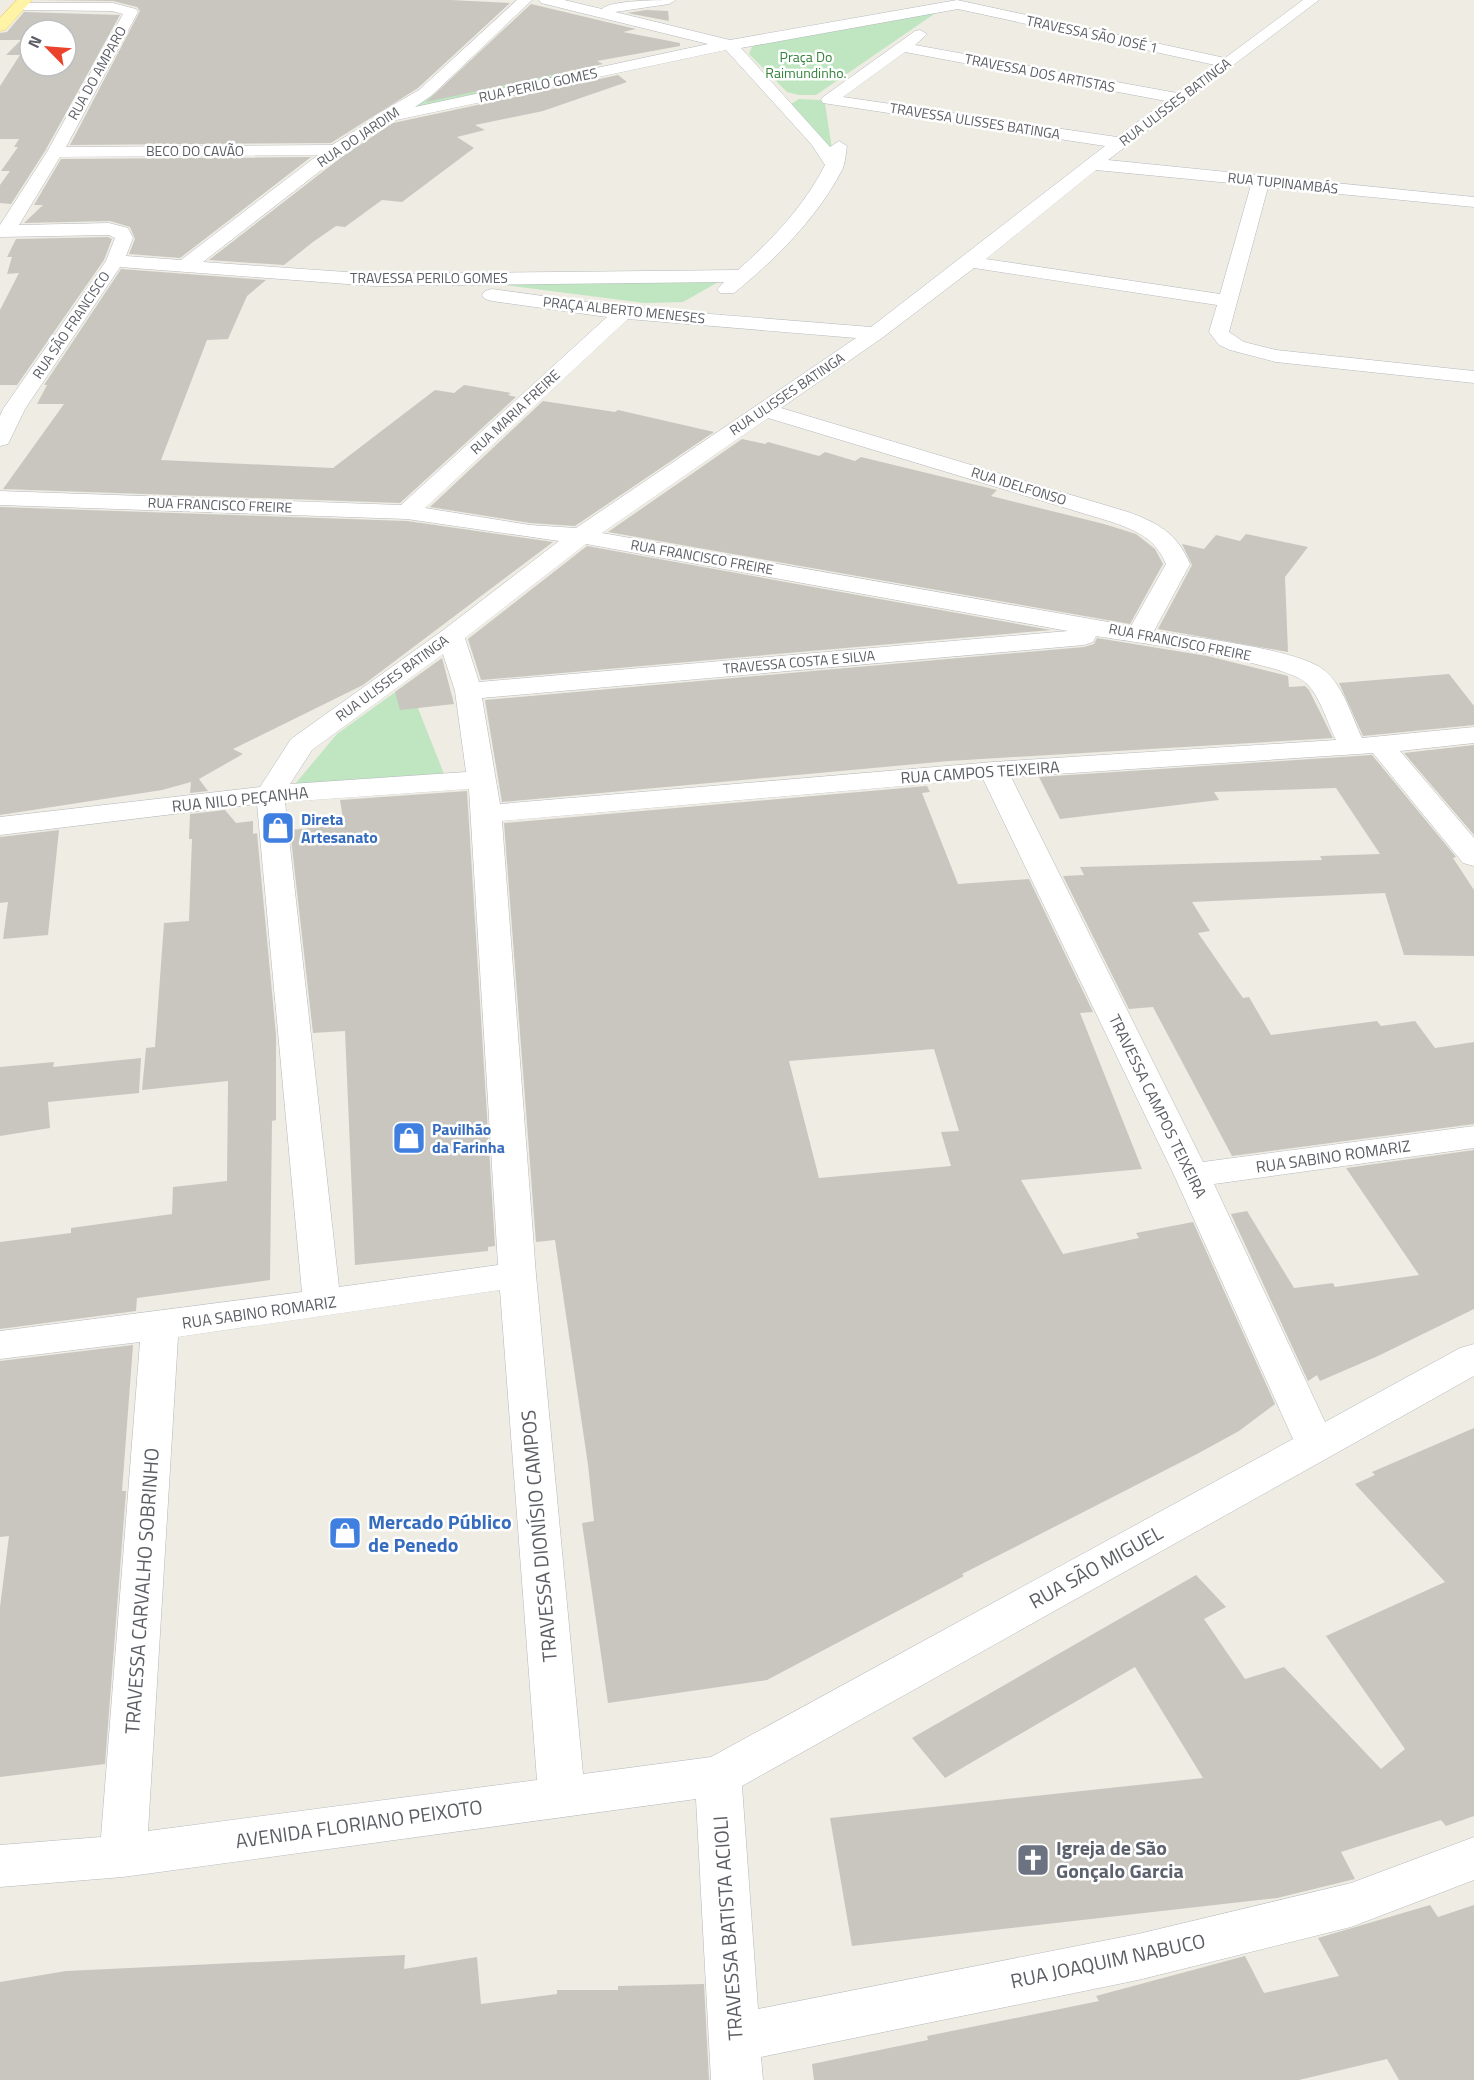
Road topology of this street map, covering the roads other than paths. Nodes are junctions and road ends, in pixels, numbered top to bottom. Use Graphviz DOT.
graph roads {
  1 [pos="525,0"];
  2 [pos="546,0"];
  3 [pos="669,0"];
  4 [pos="1312,0"];
  5 [pos="23,3"];
  6 [pos="958,4"];
  7 [pos="588,12"];
  8 [pos="0,15"];
  9 [pos="0,27"];
  10 [pos="730,45"];
  11 [pos="903,47"];
  12 [pos="695,51"];
  13 [pos="1228,63"];
  14 [pos="773,92"];
  15 [pos="425,93"];
  16 [pos="831,98"];
  17 [pos="1178,99"];
  18 [pos="380,120"];
  19 [pos="1120,143"];
  20 [pos="336,150"];
  21 [pos="55,152"];
  22 [pos="1092,164"];
  23 [pos="835,167"];
  24 [pos="1261,180"];
  25 [pos="1474,202"];
  26 [pos="3,231"];
  27 [pos="115,261"];
  28 [pos="970,262"];
  29 [pos="184,267"];
  30 [pos="744,276"];
  31 [pos="374,280"];
  32 [pos="1227,301"];
  33 [pos="623,313"];
  34 [pos="693,317"];
  35 [pos="875,334"];
  36 [pos="1474,377"];
  37 [pos="7,409"];
  38 [pos="765,410"];
  39 [pos="0,439"];
  40 [pos="0,498"];
  41 [pos="407,512"];
  42 [pos="581,536"];
  43 [pos="1134,634"];
  44 [pos="451,636"];
  45 [pos="468,691"];
  46 [pos="1474,735"];
  47 [pos="1366,746"];
  48 [pos="993,770"];
  49 [pos="480,780"];
  50 [pos="270,794"];
  51 [pos="488,814"];
  52 [pos="0,826"];
  53 [pos="1474,857"];
  54 [pos="1474,1137"];
  55 [pos="1192,1175"];
  56 [pos="517,1275"];
  57 [pos="322,1302"];
  58 [pos="160,1326"];
  59 [pos="0,1345"];
  60 [pos="1474,1358"];
  61 [pos="1316,1445"];
  62 [pos="718,1776"];
  63 [pos="562,1797"];
  64 [pos="123,1856"];
  65 [pos="1474,1858"];
  66 [pos="0,1866"];
  67 [pos="736,2059"];
  1 -- 15 [label="street, RUA DO JARDIM"];
  2 -- 7 [label="street"];
  3 -- 7 [label="street"];
  4 -- 13 [label="street, RUA ULISSES BATINGA"];
  5 -- 8 [label="main road"];
  5 -- 9 [label="main road"];
  5 -- 21 [label="street, RUA DO AMPARO"];
  6 -- 10 [label="street, RUA PERILO GOMES"];
  6 -- 11 [label="street"];
  6 -- 13 [label="street, TRAVESSA SÃO JOSÉ 1"];
  7 -- 10 [label="street"];
  10 -- 12 [label="street, RUA PERILO GOMES"];
  10 -- 14 [label="street"];
  11 -- 16 [label="street"];
  11 -- 17 [label="street, TRAVESSA DOS ARTISTAS"];
  12 -- 15 [label="street, RUA PERILO GOMES"];
  12 -- 18 [label="street, RUA PERILO GOMES"];
  13 -- 17 [label="street, RUA ULISSES BATINGA"];
  14 -- 16 [label="street, TRAVESSA ULISSES BATINGA"];
  14 -- 23 [label="street"];
  15 -- 18 [label="street, RUA DO JARDIM"];
  16 -- 19 [label="street, TRAVESSA ULISSES BATINGA"];
  16 -- 23 [label="street"];
  17 -- 19 [label="street, RUA ULISSES BATINGA"];
  18 -- 20 [label="street, RUA DO JARDIM"];
  19 -- 22 [label="street, RUA ULISSES BATINGA"];
  20 -- 21 [label="street, BECO DO CAVÃO"];
  20 -- 29 [label="street, RUA DO JARDIM"];
  21 -- 26 [label="street, RUA DO AMPARO"];
  22 -- 24 [label="street, RUA TUPINAMBÁS"];
  22 -- 28 [label="street, RUA ULISSES BATINGA"];
  23 -- 30 [label="street"];
  24 -- 25 [label="street, RUA TUPINAMBÁS"];
  24 -- 32 [label="street"];
  26 -- 27 [label="street, RUA SÃO FRANCISCO"];
  27 -- 29 [label="street, TRAVESSA PERILO GOMES"];
  27 -- 37 [label="street, RUA SÃO FRANCISCO"];
  28 -- 32 [label="street"];
  28 -- 35 [label="street, RUA ULISSES BATINGA"];
  29 -- 31 [label="street, TRAVESSA PERILO GOMES"];
  30 -- 31 [label="street, TRAVESSA PERILO GOMES"];
  30 -- 34 [label="street"];
  31 -- 33 [label="street, PRAÇA ALBERTO MENESES"];
  32 -- 36 [label="street"];
  33 -- 34 [label="street, PRAÇA ALBERTO MENESES"];
  33 -- 41 [label="street, RUA MARIA FREIRE"];
  34 -- 35 [label="street, PRAÇA ALBERTO MENESES"];
  35 -- 38 [label="street, RUA ULISSES BATINGA"];
  37 -- 39 [label="street, RUA SÃO FRANCISCO"];
  38 -- 42 [label="street, RUA ULISSES BATINGA"];
  38 -- 43 [label="street, RUA IDELFONSO"];
  40 -- 41 [label="street, RUA FRANCISCO FREIRE"];
  41 -- 42 [label="street, RUA FRANCISCO FREIRE"];
  42 -- 43 [label="street, RUA FRANCISCO FREIRE"];
  42 -- 44 [label="street, RUA ULISSES BATINGA"];
  43 -- 45 [label="street, TRAVESSA COSTA E SILVA"];
  43 -- 47 [label="street, RUA FRANCISCO FREIRE"];
  44 -- 45 [label="street, TRAVESSA DIONÍSIO CAMPOS"];
  44 -- 50 [label="street, RUA ULISSES BATINGA"];
  45 -- 49 [label="street, TRAVESSA DIONÍSIO CAMPOS"];
  46 -- 47 [label="street, RUA CAMPOS TEIXEIRA"];
  47 -- 48 [label="street, RUA CAMPOS TEIXEIRA"];
  47 -- 53 [label="street, RUA FRANCISCO FREIRE"];
  48 -- 51 [label="street, RUA CAMPOS TEIXEIRA"];
  48 -- 55 [label="street, TRAVESSA CAMPOS TEIXEIRA"];
  49 -- 50 [label="street, RUA NILO PEÇANHA"];
  49 -- 51 [label="street, TRAVESSA DIONÍSIO CAMPOS"];
  50 -- 52 [label="street, RUA NILO PEÇANHA"];
  50 -- 57 [label="street"];
  51 -- 56 [label="street, TRAVESSA DIONÍSIO CAMPOS"];
  54 -- 55 [label="street, RUA SABINO ROMARIZ"];
  55 -- 61 [label="street, TRAVESSA CAMPOS TEIXEIRA"];
  56 -- 57 [label="street, RUA SABINO ROMARIZ"];
  56 -- 63 [label="street, TRAVESSA DIONÍSIO CAMPOS"];
  57 -- 58 [label="street, RUA SABINO ROMARIZ"];
  58 -- 59 [label="street, RUA SABINO ROMARIZ"];
  58 -- 64 [label="street, TRAVESSA CARVALHO SOBRINHO"];
  60 -- 61 [label="street, RUA SÃO MIGUEL"];
  61 -- 62 [label="street, RUA SÃO MIGUEL"];
  62 -- 63 [label="street, AVENIDA FLORIANO PEIXOTO"];
  62 -- 67 [label="street, TRAVESSA BATISTA ACIOLI"];
  63 -- 64 [label="street, AVENIDA FLORIANO PEIXOTO"];
  64 -- 66 [label="street, AVENIDA FLORIANO PEIXOTO"];
  65 -- 67 [label="street, RUA JOAQUIM NABUCO"];
}
